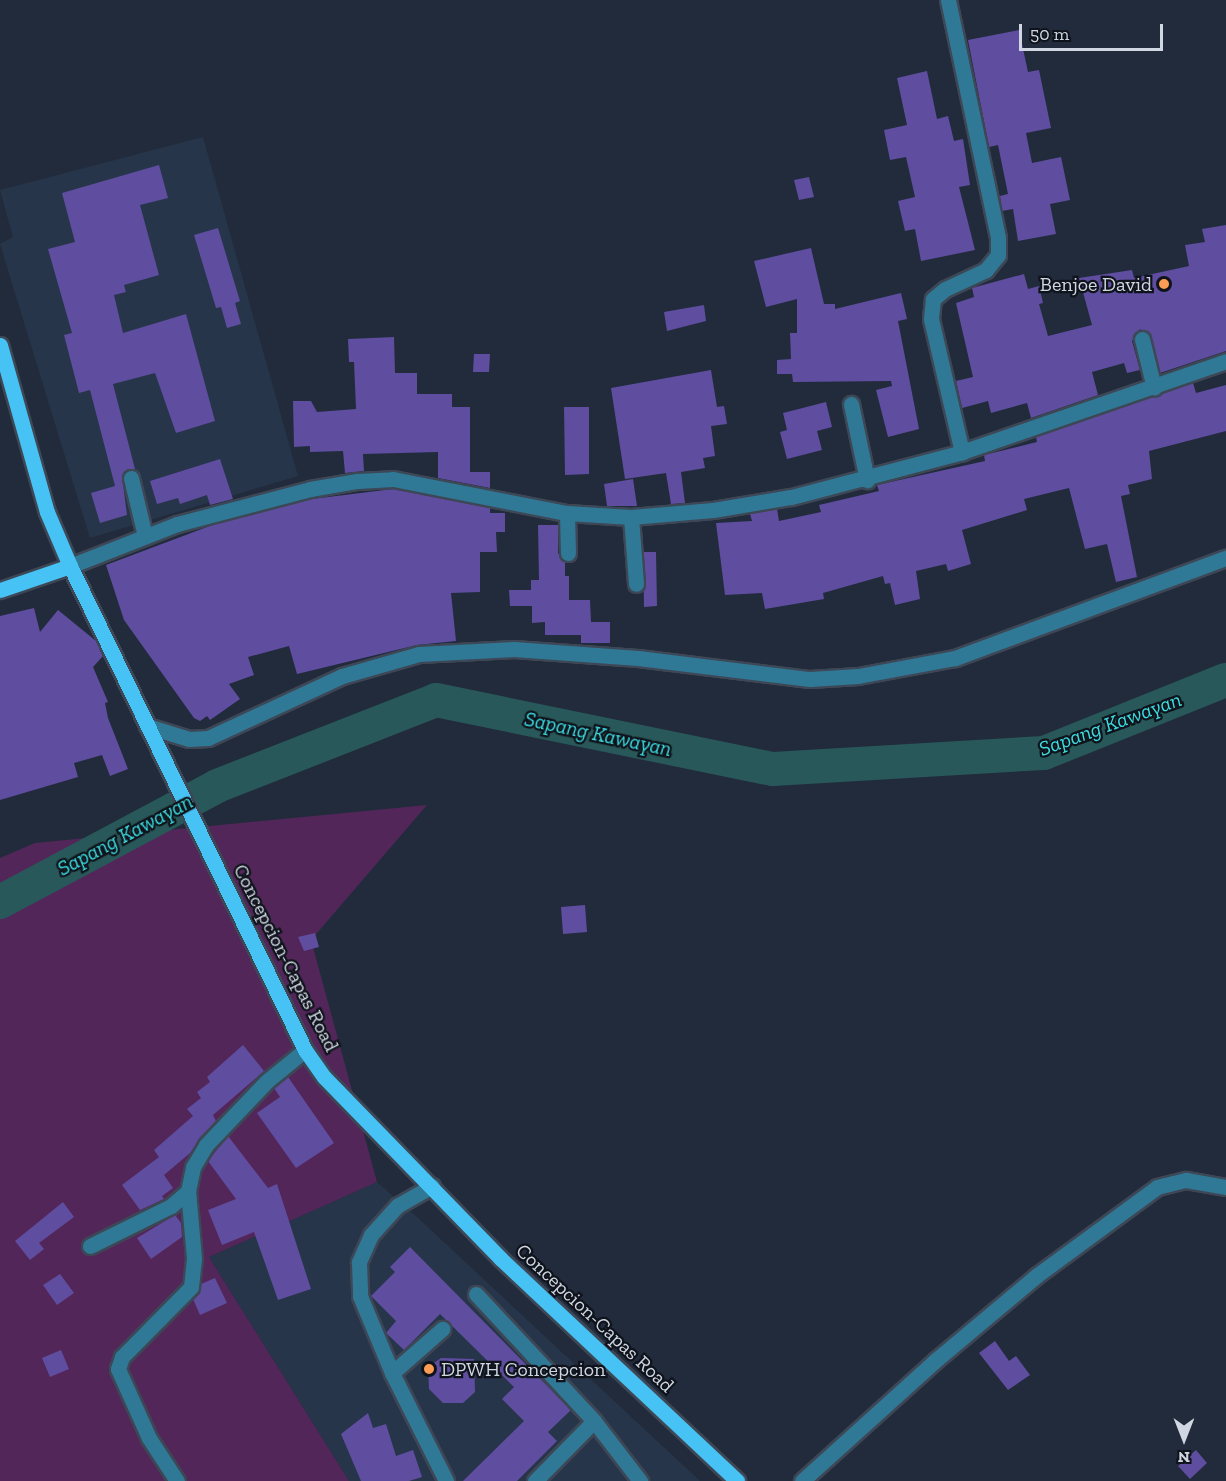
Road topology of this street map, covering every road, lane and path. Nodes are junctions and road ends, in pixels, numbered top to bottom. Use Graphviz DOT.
graph roads {
  1 [pos="948,0"];
  2 [pos="1142,339"];
  3 [pos="0,345"];
  4 [pos="1226,362"];
  5 [pos="1154,388"];
  6 [pos="851,404"];
  7 [pos="962,453"];
  8 [pos="130,478"];
  9 [pos="867,480"];
  10 [pos="567,513"];
  11 [pos="631,517"];
  12 [pos="145,536"];
  13 [pos="568,553"];
  14 [pos="1226,558"];
  15 [pos="69,566"];
  16 [pos="636,584"];
  17 [pos="0,590"];
  18 [pos="147,726"];
  19 [pos="305,1050"];
  20 [pos="432,1186"];
  21 [pos="1226,1187"];
  22 [pos="188,1191"];
  23 [pos="90,1246"];
  24 [pos="476,1294"];
  25 [pos="442,1329"];
  26 [pos="392,1373"];
  27 [pos="594,1421"];
  28 [pos="177,1481"];
  29 [pos="446,1481"];
  30 [pos="536,1481"];
  31 [pos="640,1481"];
  32 [pos="737,1481"];
  33 [pos="802,1481"];
  1 -- 7 [label="street"];
  2 -- 5 [label="street"];
  3 -- 15 [label="main road, Concepcion-Capas Road"];
  4 -- 5 [label="street"];
  5 -- 7 [label="street"];
  6 -- 9 [label="street"];
  7 -- 9 [label="street"];
  8 -- 12 [label="street"];
  9 -- 11 [label="street"];
  10 -- 11 [label="street"];
  10 -- 12 [label="street"];
  10 -- 13 [label="street"];
  11 -- 16 [label="street"];
  12 -- 15 [label="street"];
  14 -- 18 [label="street"];
  15 -- 17 [label="main road"];
  15 -- 18 [label="main road, Concepcion-Capas Road"];
  18 -- 19 [label="main road, Concepcion-Capas Road"];
  19 -- 20 [label="main road, Concepcion-Capas Road"];
  19 -- 22 [label="street"];
  20 -- 26 [label="street"];
  20 -- 32 [label="main road, Concepcion-Capas Road"];
  21 -- 33 [label="street"];
  22 -- 23 [label="street"];
  22 -- 28 [label="street"];
  24 -- 27 [label="street"];
  25 -- 26 [label="street"];
  26 -- 29 [label="street"];
  27 -- 30 [label="street"];
  27 -- 31 [label="street"];
}
